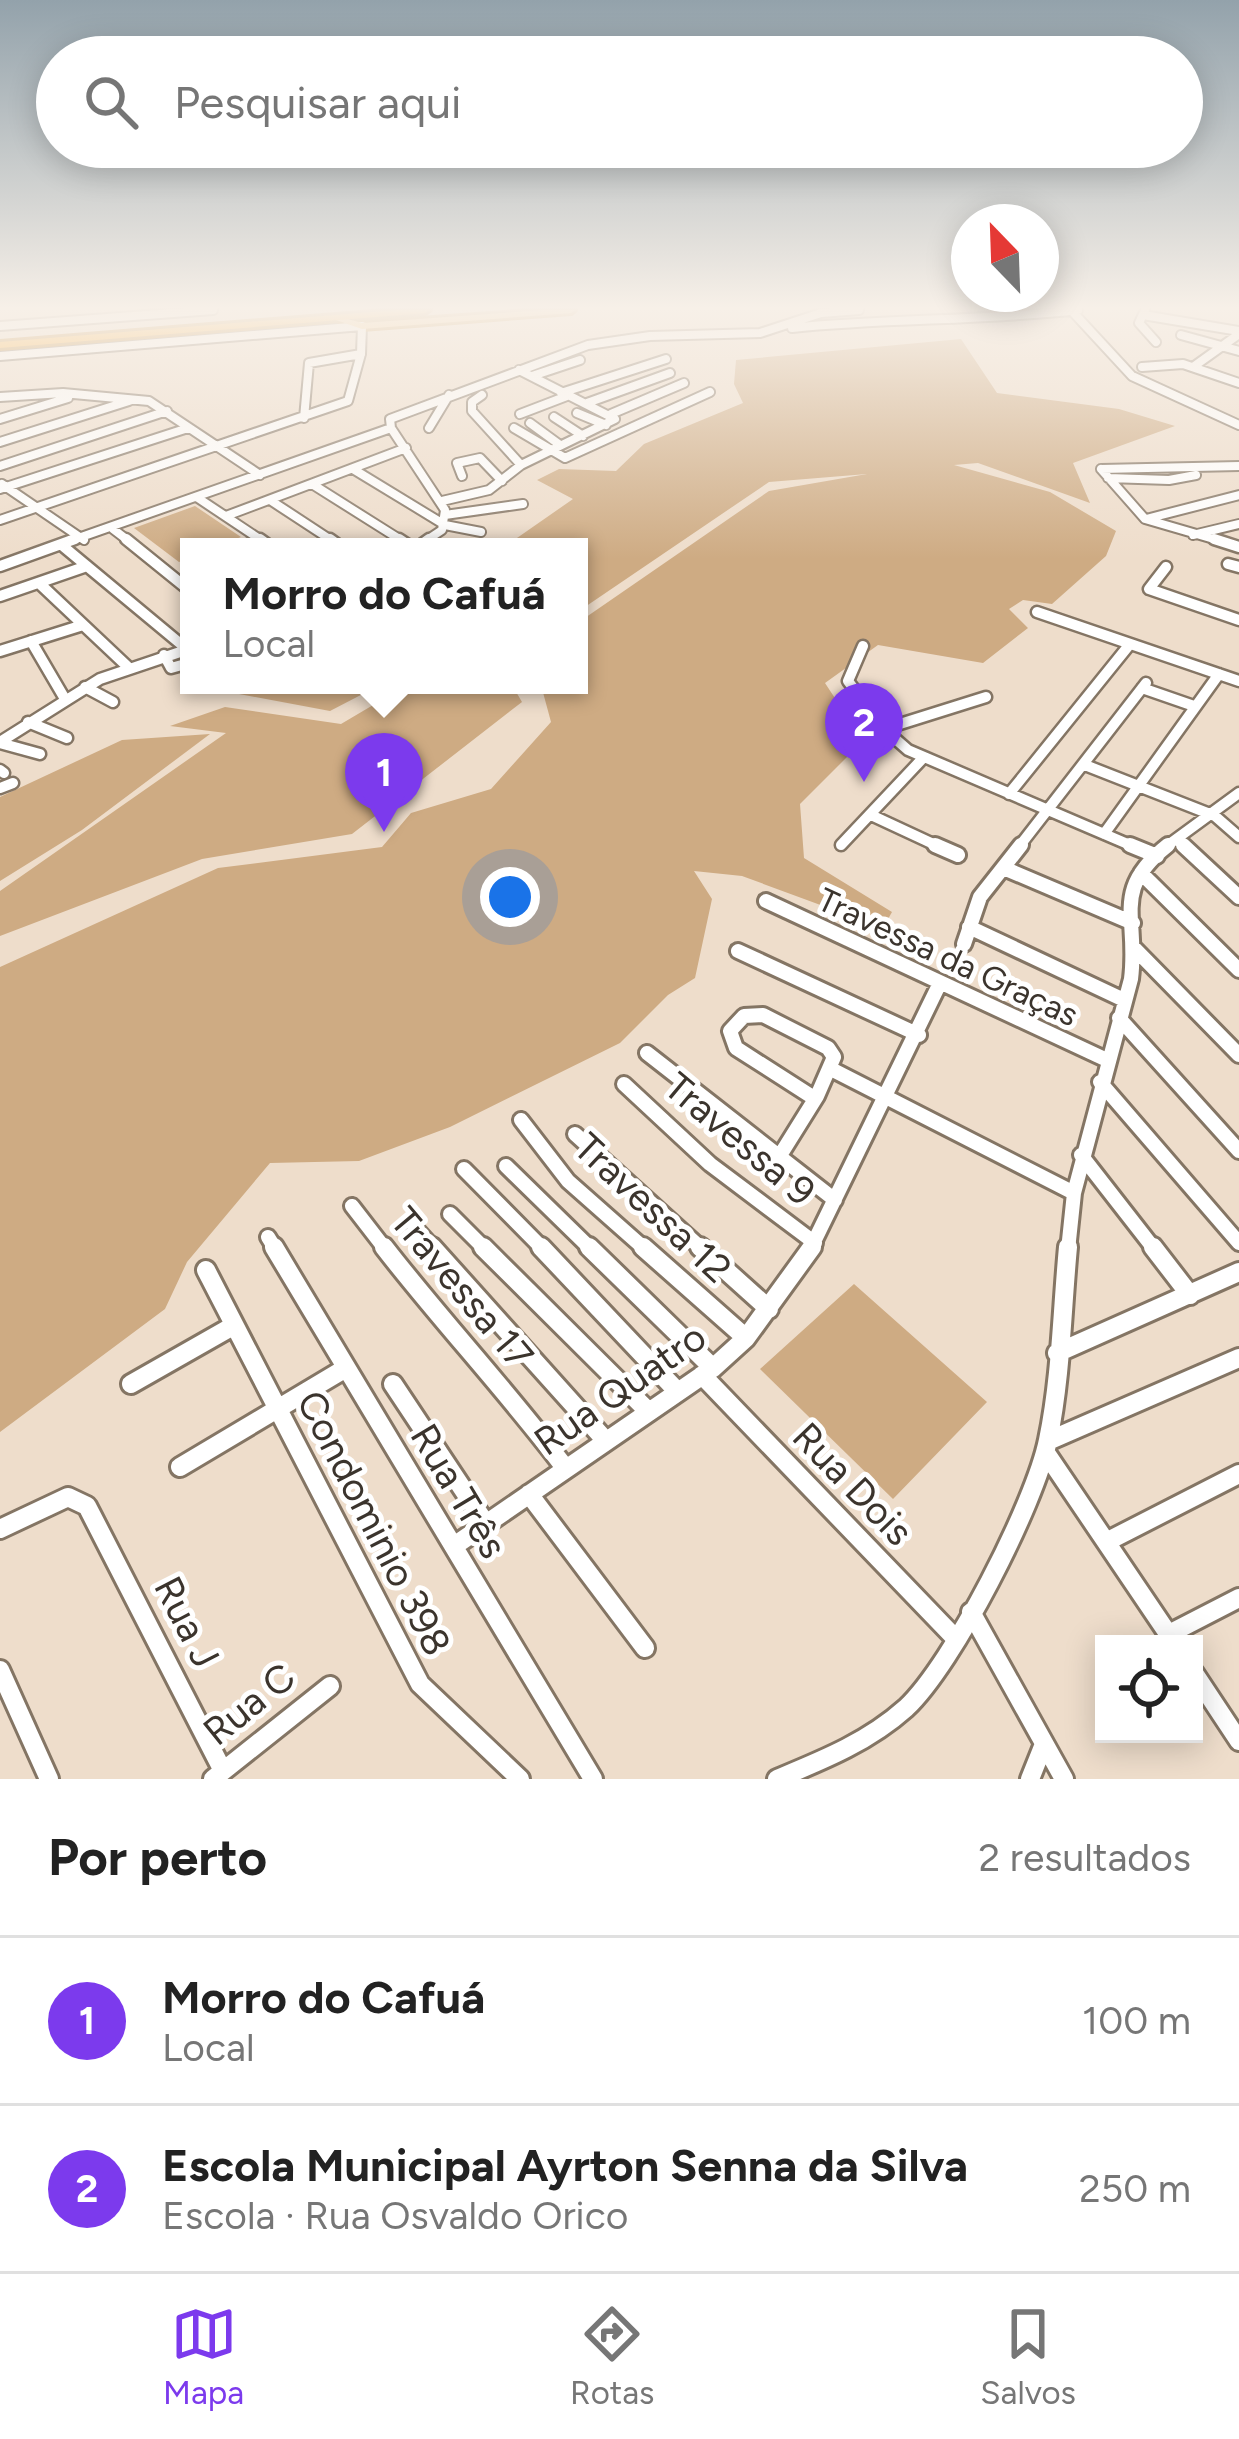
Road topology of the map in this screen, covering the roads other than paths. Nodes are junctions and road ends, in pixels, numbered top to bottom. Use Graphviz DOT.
graph roads {
  1 [pos="306,393"];
  2 [pos="352,393"];
  3 [pos="455,393"];
  4 [pos="567,393"];
  5 [pos="614,393"];
  6 [pos="663,393"];
  7 [pos="708,393"];
  8 [pos="1169,393"];
  9 [pos="80,394"];
  10 [pos="482,394"];
  11 [pos="564,394"];
  12 [pos="449,395"];
  13 [pos="0,397"];
  14 [pos="136,399"];
  15 [pos="586,403"];
  16 [pos="166,411"];
  17 [pos="577,413"];
  18 [pos="520,414"];
  19 [pos="554,417"];
  20 [pos="304,418"];
  21 [pos="0,419"];
  22 [pos="610,419"];
  23 [pos="530,424"];
  24 [pos="316,425"];
  25 [pos="1239,425"];
  26 [pos="188,428"];
  27 [pos="391,428"];
  28 [pos="429,428"];
  29 [pos="514,428"];
  30 [pos="583,436"];
  31 [pos="0,442"];
  32 [pos="560,445"];
  33 [pos="216,448"];
  34 [pos="406,448"];
  35 [pos="548,451"];
  36 [pos="521,465"];
  37 [pos="0,466"];
  38 [pos="1239,466"];
  39 [pos="352,469"];
  40 [pos="260,475"];
  41 [pos="462,476"];
  42 [pos="502,481"];
  43 [pos="312,484"];
  44 [pos="2,486"];
  45 [pos="1239,495"];
  46 [pos="198,498"];
  47 [pos="270,500"];
  48 [pos="442,501"];
  49 [pos="523,504"];
  50 [pos="35,510"];
  51 [pos="226,516"];
  52 [pos="1145,519"];
  53 [pos="0,520"];
  54 [pos="446,520"];
  55 [pos="1239,524"];
  56 [pos="113,529"];
  57 [pos="482,532"];
  58 [pos="1192,536"];
  59 [pos="257,538"];
  60 [pos="327,538"];
  61 [pos="400,538"];
  62 [pos="425,538"];
  63 [pos="84,540"];
  64 [pos="64,547"];
  65 [pos="1239,547"];
  66 [pos="0,566"];
  67 [pos="87,566"];
  68 [pos="1166,566"];
  69 [pos="180,572"];
  70 [pos="171,575"];
  71 [pos="180,582"];
  72 [pos="39,584"];
  73 [pos="0,596"];
  74 [pos="1037,612"];
  75 [pos="1239,620"];
  76 [pos="83,625"];
  77 [pos="32,641"];
  78 [pos="180,642"];
  79 [pos="1130,644"];
  80 [pos="863,646"];
  81 [pos="0,651"];
  82 [pos="180,651"];
  83 [pos="164,655"];
  84 [pos="180,666"];
  85 [pos="128,667"];
  86 [pos="1219,674"];
  87 [pos="1239,681"];
  88 [pos="85,688"];
  89 [pos="986,698"];
  90 [pos="65,699"];
  91 [pos="113,702"];
  92 [pos="1194,706"];
  93 [pos="28,722"];
  94 [pos="884,729"];
  95 [pos="67,738"];
  96 [pos="0,742"];
  97 [pos="40,754"];
  98 [pos="924,757"];
  99 [pos="1085,765"];
  100 [pos="1139,785"];
  101 [pos="1239,793"];
  102 [pos="1010,794"];
  103 [pos="1050,812"];
  104 [pos="871,815"];
  105 [pos="1215,815"];
  106 [pos="1104,834"];
  107 [pos="1239,837"];
  108 [pos="1180,841"];
  109 [pos="841,845"];
  110 [pos="958,855"];
  111 [pos="1157,856"];
  112 [pos="1006,869"];
  113 [pos="1141,873"];
  114 [pos="1239,897"];
  115 [pos="766,901"];
  116 [pos="1133,923"];
  117 [pos="969,927"];
  118 [pos="964,944"];
  119 [pos="1135,949"];
  120 [pos="739,951"];
  121 [pos="1239,970"];
  122 [pos="939,985"];
  123 [pos="1124,1000"];
  124 [pos="1119,1018"];
  125 [pos="919,1035"];
  126 [pos="647,1053"];
  127 [pos="1239,1055"];
  128 [pos="1107,1060"];
  129 [pos="831,1069"];
  130 [pos="1100,1082"];
  131 [pos="624,1084"];
  132 [pos="814,1098"];
  133 [pos="887,1100"];
  134 [pos="521,1120"];
  135 [pos="575,1134"];
  136 [pos="1239,1151"];
  137 [pos="1082,1155"];
  138 [pos="779,1157"];
  139 [pos="506,1166"];
  140 [pos="464,1169"];
  141 [pos="1074,1192"];
  142 [pos="835,1199"];
  143 [pos="352,1206"];
  144 [pos="450,1214"];
  145 [pos="415,1228"];
  146 [pos="268,1238"];
  147 [pos="1239,1243"];
  148 [pos="814,1244"];
  149 [pos="206,1270"];
  150 [pos="1239,1272"];
  151 [pos="1190,1295"];
  152 [pos="769,1309"];
  153 [pos="233,1326"];
  154 [pos="746,1338"];
  155 [pos="1057,1353"];
  156 [pos="1239,1358"];
  157 [pos="346,1368"];
  158 [pos="708,1371"];
  159 [pos="131,1384"];
  160 [pos="393,1384"];
  161 [pos="678,1392"];
  162 [pos="278,1409"];
  163 [pos="649,1412"];
  164 [pos="606,1441"];
  165 [pos="1047,1447"];
  166 [pos="180,1467"];
  167 [pos="566,1469"];
  168 [pos="1239,1474"];
  169 [pos="529,1494"];
  170 [pos="486,1524"];
  171 [pos="0,1529"];
  172 [pos="1108,1540"];
  173 [pos="454,1546"];
  174 [pos="1239,1598"];
  175 [pos="971,1612"];
  176 [pos="1169,1635"];
  177 [pos="1179,1635"];
  178 [pos="956,1639"];
  179 [pos="645,1648"];
  180 [pos="0,1670"];
  181 [pos="330,1686"];
  182 [pos="1203,1686"];
  183 [pos="1239,1740"];
  184 [pos="1044,1744"];
  185 [pos="218,1775"];
  186 [pos="49,1779"];
  187 [pos="520,1779"];
  188 [pos="593,1779"];
  189 [pos="777,1779"];
  190 [pos="1030,1779"];
  191 [pos="1064,1779"];
  1 -- 20 [label="street"];
  2 -- 20 [label="street"];
  3 -- 12 [label="street"];
  4 -- 11 [label="street"];
  5 -- 15 [label="street"];
  6 -- 22 [label="street"];
  7 -- 35 [label="street"];
  8 -- 25 [label="street"];
  9 -- 13 [label="street"];
  9 -- 14 [label="street"];
  9 -- 21 [label="street"];
  10 -- 36 [label="street"];
  11 -- 15 [label="street"];
  11 -- 18 [label="street"];
  12 -- 27 [label="street"];
  12 -- 28 [label="street"];
  14 -- 16 [label="street"];
  14 -- 31 [label="street"];
  15 -- 22 [label="street"];
  16 -- 26 [label="street"];
  16 -- 37 [label="street"];
  17 -- 22 [label="street"];
  19 -- 30 [label="street"];
  20 -- 24 [label="street"];
  20 -- 33 [label="street"];
  22 -- 30 [label="street"];
  23 -- 32 [label="street"];
  26 -- 33 [label="street"];
  26 -- 44 [label="street"];
  27 -- 34 [label="street"];
  27 -- 40 [label="street"];
  29 -- 35 [label="street"];
  30 -- 32 [label="street"];
  32 -- 35 [label="street"];
  33 -- 40 [label="street"];
  33 -- 50 [label="street"];
  34 -- 39 [label="street"];
  34 -- 48 [label="street"];
  35 -- 36 [label="street"];
  36 -- 42 [label="street"];
  38 -- 52 [label="street"];
  39 -- 43 [label="street"];
  39 -- 54 [label="street"];
  40 -- 46 [label="street"];
  41 -- 42 [label="street"];
  42 -- 48 [label="street"];
  43 -- 47 [label="street"];
  43 -- 61 [label="street"];
  44 -- 50 [label="street"];
  45 -- 52 [label="street"];
  46 -- 51 [label="street"];
  46 -- 56 [label="street"];
  47 -- 51 [label="street"];
  47 -- 60 [label="street"];
  48 -- 54 [label="street"];
  49 -- 54 [label="street"];
  50 -- 53 [label="street"];
  50 -- 63 [label="street"];
  51 -- 59 [label="street"];
  52 -- 58 [label="street"];
  54 -- 57 [label="street"];
  54 -- 62 [label="street"];
  55 -- 58 [label="street"];
  56 -- 63 [label="street"];
  56 -- 70 [label="street"];
  58 -- 65 [label="street"];
  63 -- 64 [label="street"];
  64 -- 66 [label="street"];
  64 -- 67 [label="street"];
  67 -- 72 [label="street"];
  67 -- 78 [label="street"];
  68 -- 75 [label="street"];
  69 -- 70 [label="street"];
  70 -- 71 [label="street"];
  72 -- 73 [label="street"];
  72 -- 76 [label="street"];
  74 -- 79 [label="street"];
  76 -- 77 [label="street"];
  76 -- 85 [label="street"];
  77 -- 81 [label="street"];
  77 -- 90 [label="street"];
  79 -- 86 [label="street"];
  79 -- 102 [label="street"];
  80 -- 94 [label="street"];
  82 -- 83 [label="street"];
  83 -- 84 [label="street"];
  83 -- 85 [label="street"];
  85 -- 88 [label="street"];
  86 -- 87 [label="street"];
  86 -- 92 [label="street"];
  88 -- 90 [label="street"];
  88 -- 91 [label="street"];
  89 -- 94 [label="street"];
  90 -- 93 [label="street"];
  92 -- 99 [label="street"];
  92 -- 100 [label="street"];
  93 -- 95 [label="street"];
  93 -- 96 [label="street"];
  94 -- 98 [label="street"];
  96 -- 97 [label="street"];
  98 -- 102 [label="street"];
  98 -- 104 [label="street"];
  99 -- 100 [label="street"];
  99 -- 103 [label="street"];
  100 -- 105 [label="street"];
  100 -- 106 [label="street"];
  101 -- 105 [label="street"];
  102 -- 103 [label="street"];
  103 -- 106 [label="street"];
  103 -- 112 [label="street"];
  104 -- 109 [label="street"];
  104 -- 110 [label="street"];
  105 -- 107 [label="street"];
  105 -- 108 [label="street"];
  106 -- 111 [label="street"];
  108 -- 111 [label="street"];
  108 -- 114 [label="street"];
  111 -- 113 [label="street"];
  112 -- 116 [label="street"];
  112 -- 117 [label="street"];
  113 -- 116 [label="street"];
  113 -- 121 [label="street"];
  115 -- 122 [label="street, Travessa da Graças"];
  116 -- 119 [label="street"];
  117 -- 118 [label="street"];
  117 -- 123 [label="street"];
  119 -- 123 [label="street"];
  119 -- 127 [label="street"];
  120 -- 125 [label="street"];
  122 -- 125 [label="street, Rua Quatro"];
  122 -- 128 [label="street, Travessa da Graças"];
  123 -- 124 [label="street"];
  124 -- 128 [label="street"];
  124 -- 136 [label="street"];
  125 -- 133 [label="street, Rua Quatro"];
  126 -- 138 [label="street"];
  128 -- 130 [label="street"];
  129 -- 132 [label="street"];
  129 -- 132 [label="street"];
  129 -- 133 [label="street"];
  130 -- 137 [label="street"];
  130 -- 147 [label="street"];
  131 -- 148 [label="street, Travessa 9"];
  132 -- 138 [label="street"];
  133 -- 141 [label="street"];
  133 -- 142 [label="street, Rua Quatro"];
  134 -- 154 [label="street, Travessa 12"];
  135 -- 152 [label="street"];
  137 -- 141 [label="street"];
  137 -- 151 [label="street"];
  138 -- 142 [label="street"];
  139 -- 158 [label="street, Rua Dois"];
  140 -- 161 [label="street"];
  141 -- 155 [label="street"];
  142 -- 148 [label="street, Rua Quatro"];
  143 -- 167 [label="street, Travessa 17"];
  144 -- 163 [label="street"];
  145 -- 164 [label="street"];
  146 -- 157 [label="street, Rua Três"];
  148 -- 152 [label="street, Rua Quatro"];
  149 -- 153 [label="street, Condominio 398"];
  150 -- 151 [label="street"];
  151 -- 155 [label="street"];
  152 -- 154 [label="street, Rua Quatro"];
  153 -- 159 [label="street"];
  153 -- 162 [label="street, Condominio 398"];
  154 -- 158 [label="street, Rua Quatro"];
  155 -- 165 [label="street"];
  156 -- 165 [label="street"];
  157 -- 162 [label="street"];
  157 -- 173 [label="street, Rua Três"];
  158 -- 161 [label="street, Rua Quatro"];
  158 -- 178 [label="street, Rua Dois"];
  160 -- 170 [label="street"];
  161 -- 163 [label="street, Rua Quatro"];
  162 -- 166 [label="street"];
  162 -- 187 [label="street, Condominio 398"];
  163 -- 164 [label="street, Rua Quatro"];
  164 -- 167 [label="street, Rua Quatro"];
  165 -- 172 [label="street"];
  165 -- 175 [label="street"];
  167 -- 169 [label="street, Rua Quatro"];
  168 -- 172 [label="street"];
  169 -- 170 [label="street, Rua Quatro"];
  169 -- 179 [label="street"];
  170 -- 173 [label="street, Rua Quatro"];
  171 -- 185 [label="street, Rua J"];
  172 -- 176 [label="street"];
  173 -- 188 [label="street, Rua Três"];
  174 -- 177 [label="street"];
  175 -- 178 [label="street"];
  175 -- 184 [label="street"];
  178 -- 189 [label="street"];
  180 -- 186 [label="street"];
  181 -- 185 [label="street, Rua C"];
  182 -- 183 [label="street"];
  184 -- 190 [label="street"];
  184 -- 191 [label="street"];
}
